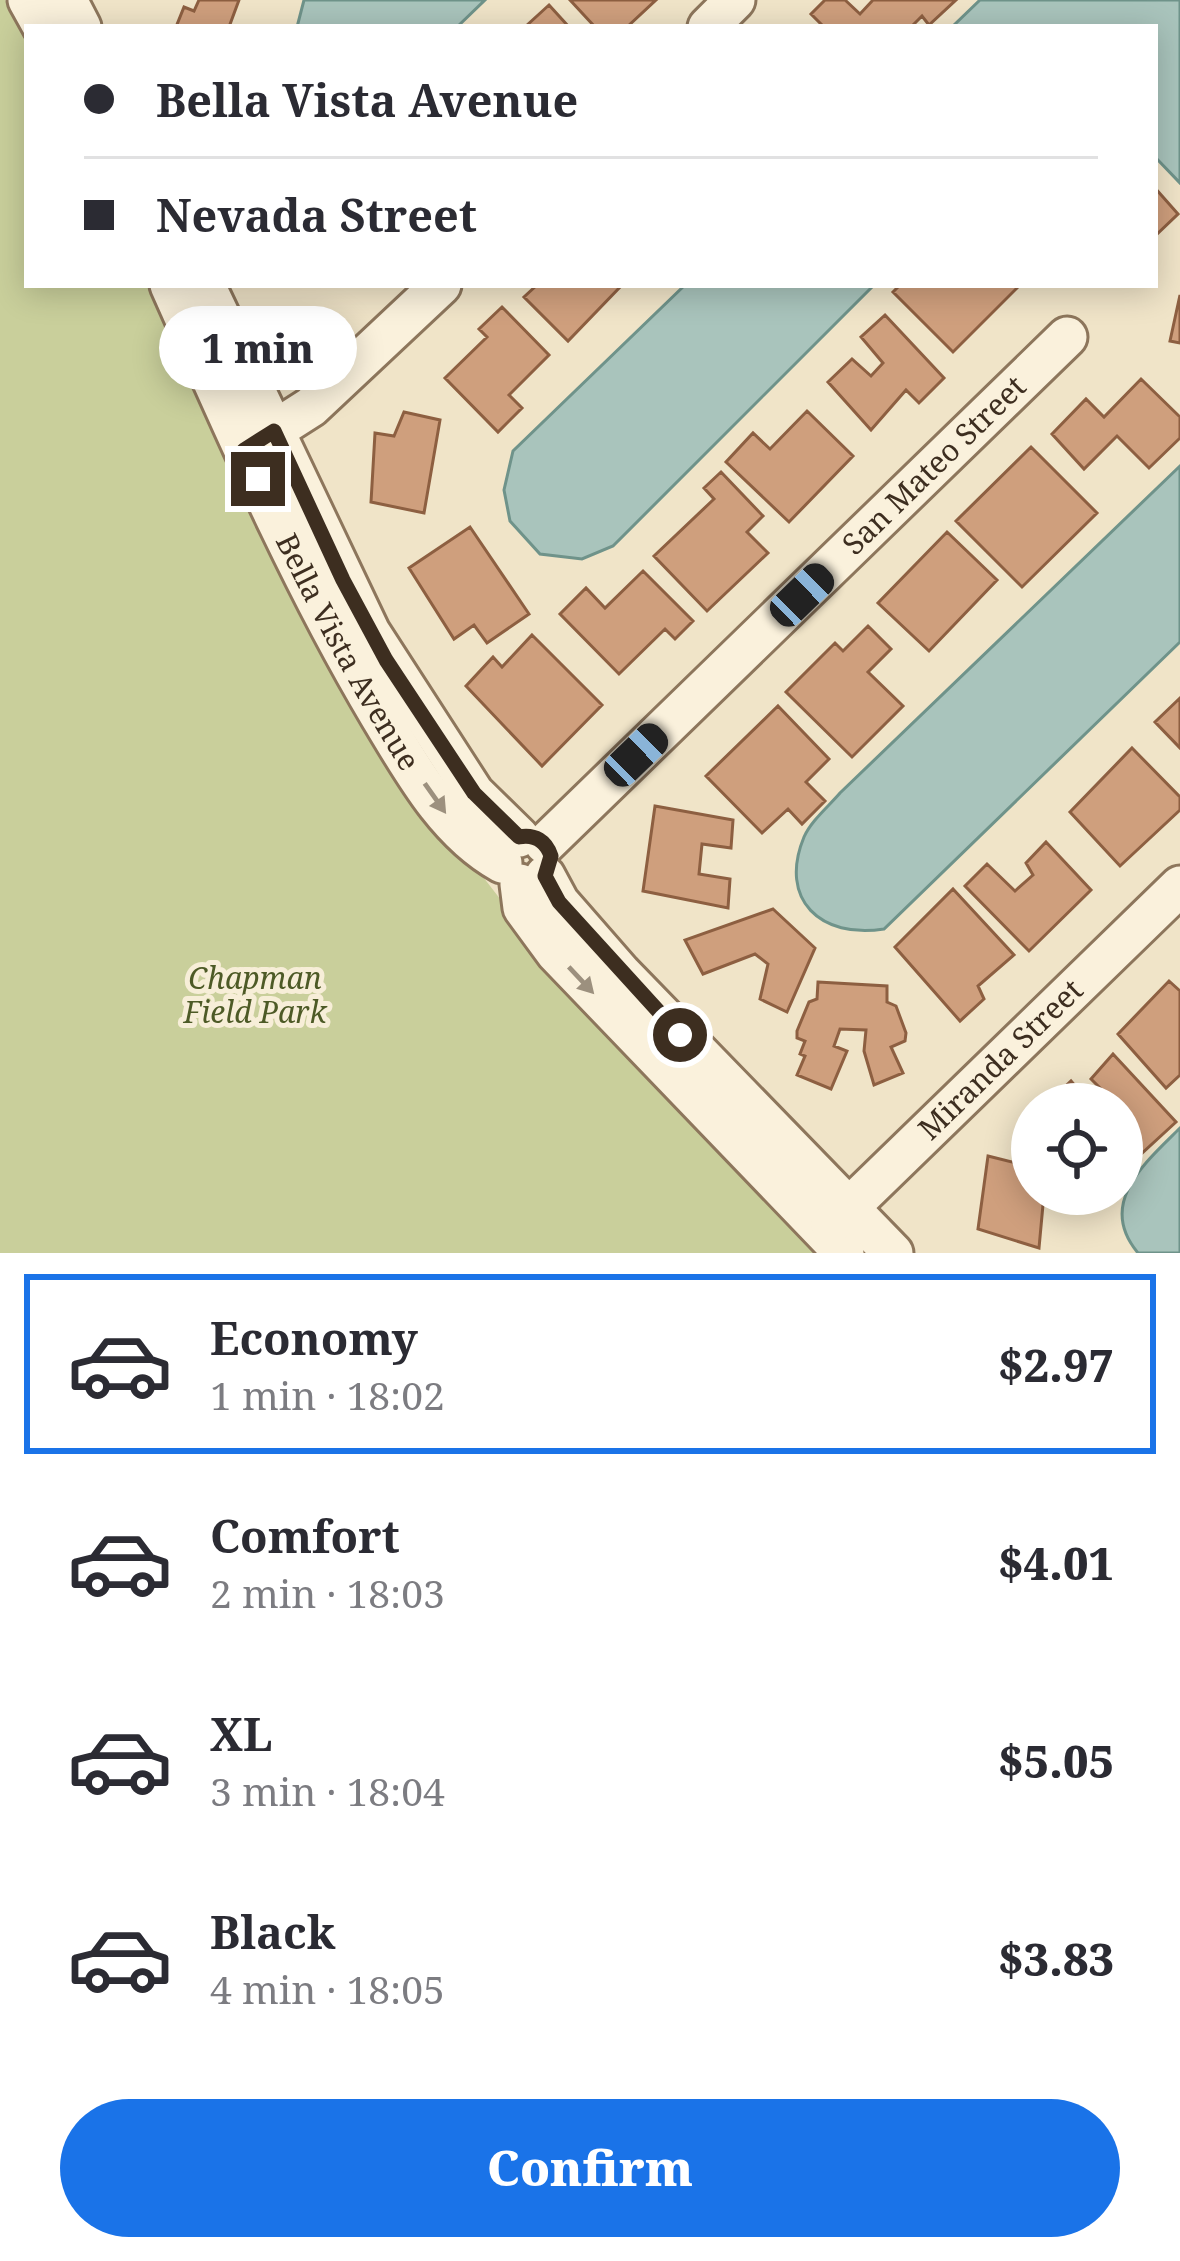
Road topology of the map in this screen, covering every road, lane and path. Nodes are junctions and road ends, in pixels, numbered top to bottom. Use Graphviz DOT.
graph roads {
  1 [pos="735,0"];
  2 [pos="710,24"];
  3 [pos="172,288"];
  4 [pos="207,288"];
  5 [pos="438,288"];
  6 [pos="1066,338"];
  7 [pos="259,441"];
  8 [pos="526,861"];
  9 [pos="1180,886"];
  10 [pos="839,1231"];
  11 [pos="893,1253"];
  1 -- 2 [label="street"];
  3 -- 7 [label="street, Bella Vista Avenue"];
  4 -- 7 [label="street, Bella Vista Avenue"];
  5 -- 7 [label="street"];
  6 -- 8 [label="street, San Mateo Street"];
  7 -- 8 [label="street, Bella Vista Avenue"];
  8 -- 10 [label="street, Bella Vista Avenue"];
  9 -- 10 [label="street, Miranda Street"];
  10 -- 11 [label="street, Bella Vista Avenue"];
}
